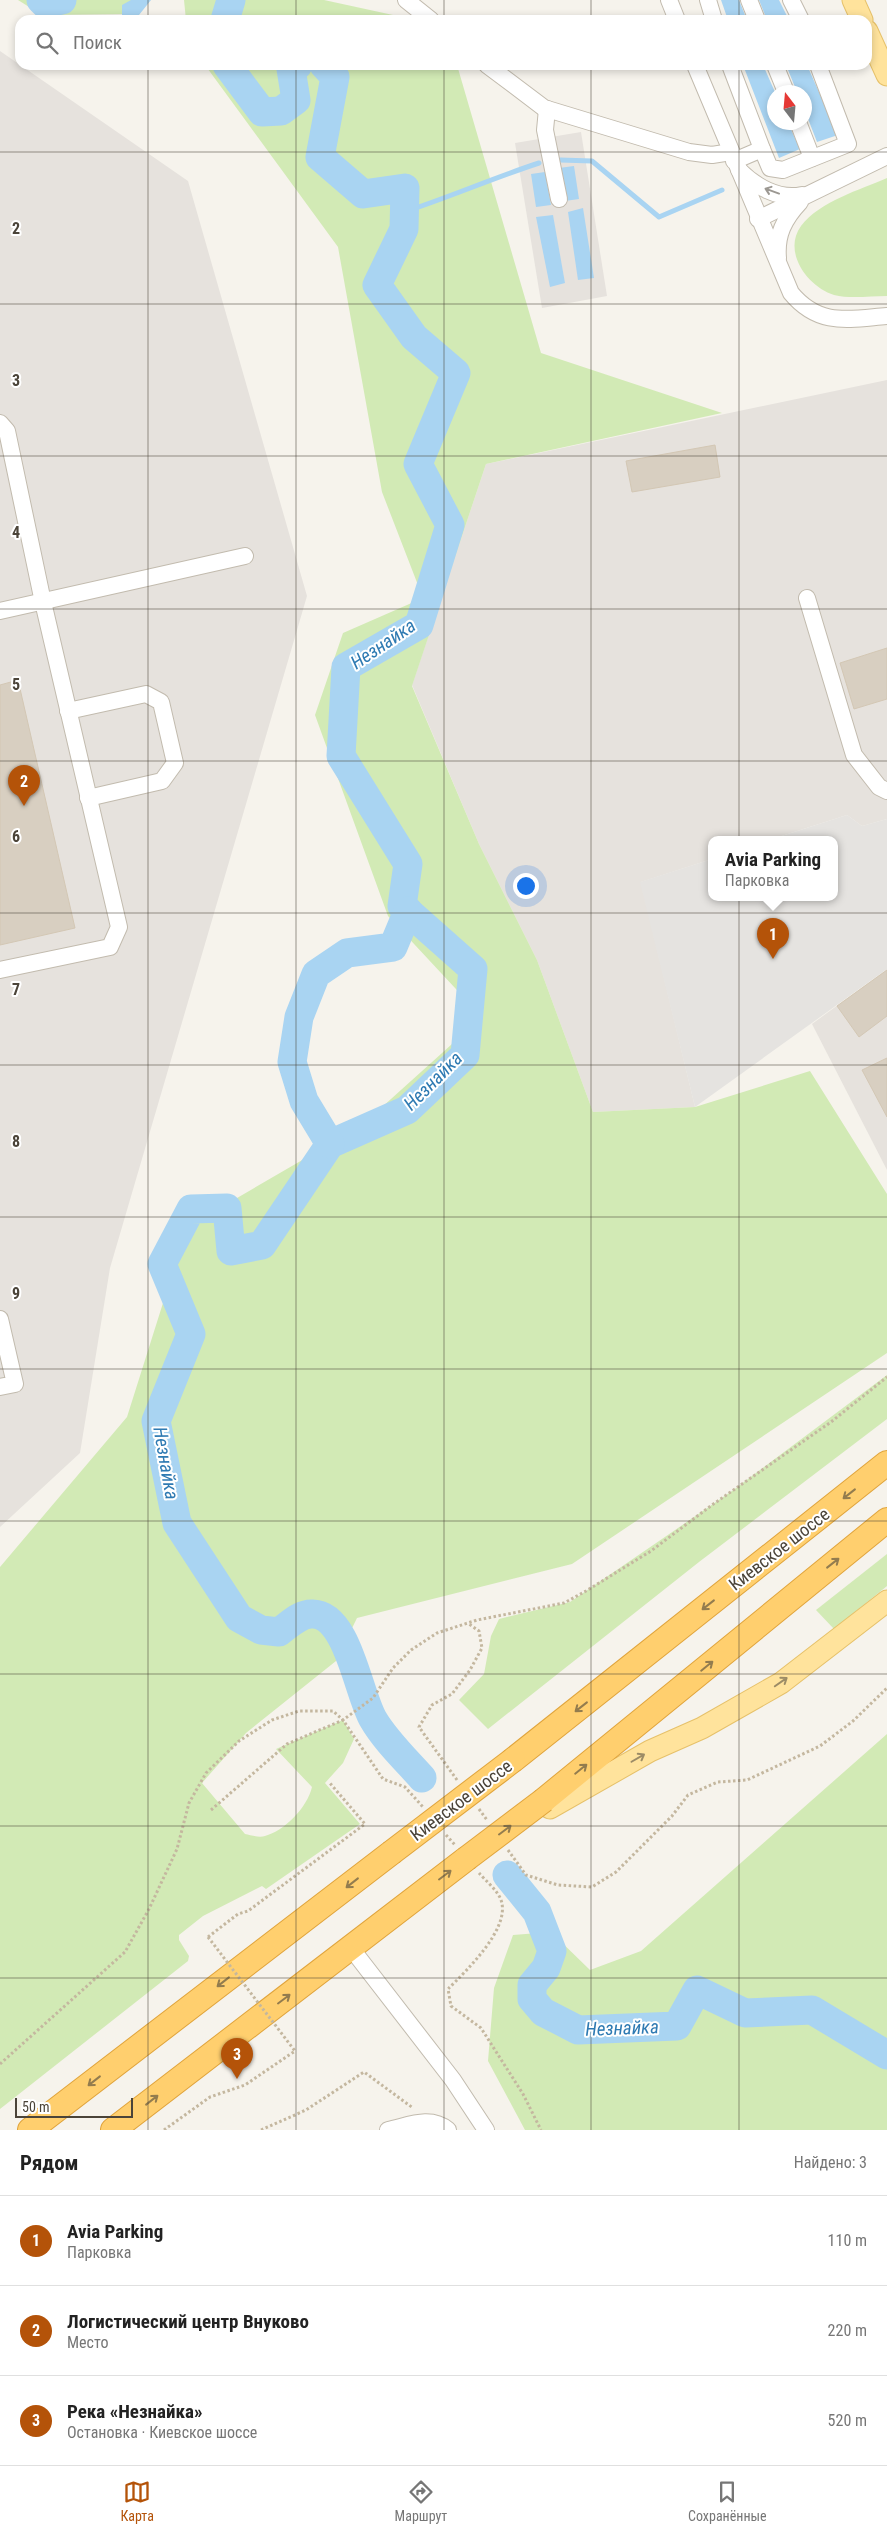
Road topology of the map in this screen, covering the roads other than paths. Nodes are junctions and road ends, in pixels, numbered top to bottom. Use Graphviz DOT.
graph roads {
  1 [pos="669,0"];
  2 [pos="708,0"];
  3 [pos="749,0"];
  4 [pos="791,0"];
  5 [pos="853,0"];
  6 [pos="414,2"];
  7 [pos="426,15"];
  8 [pos="675,15"];
  9 [pos="712,15"];
  10 [pos="755,15"];
  11 [pos="798,15"];
  12 [pos="860,15"];
  13 [pos="872,42"];
  14 [pos="494,70"];
  15 [pos="697,70"];
  16 [pos="732,70"];
  17 [pos="777,70"];
  18 [pos="820,70"];
  19 [pos="887,75"];
  20 [pos="783,85"];
  21 [pos="547,109"];
  22 [pos="801,130"];
  23 [pos="762,149"];
  24 [pos="887,156"];
  25 [pos="812,158"];
  26 [pos="734,160"];
  27 [pos="814,192"];
  28 [pos="559,199"];
  29 [pos="758,219"];
  30 [pos="779,268"];
  31 [pos="887,316"];
  32 [pos="0,423"];
  33 [pos="245,556"];
  34 [pos="807,598"];
  35 [pos="43,602"];
  36 [pos="0,611"];
  37 [pos="68,711"];
  38 [pos="887,791"];
  39 [pos="88,798"];
  40 [pos="0,970"];
  41 [pos="0,1319"];
  42 [pos="0,1387"];
  43 [pos="887,1463"];
  44 [pos="887,1520"];
  45 [pos="887,1601"];
  46 [pos="547,1804"];
  47 [pos="350,1948"];
  48 [pos="441,2126"];
  49 [pos="30,2130"];
  50 [pos="113,2130"];
  51 [pos="388,2130"];
  52 [pos="486,2130"];
  1 -- 8 [label="street"];
  2 -- 9 [label="street"];
  3 -- 10 [label="street"];
  4 -- 11 [label="street"];
  5 -- 12 [label="main road"];
  6 -- 7 [label="street"];
  13 -- 19 [label="main road"];
  14 -- 21 [label="street"];
  15 -- 26 [label="street"];
  16 -- 23 [label="street"];
  17 -- 20 [label="street"];
  18 -- 25 [label="street"];
  21 -- 26 [label="street"];
  21 -- 28 [label="street"];
  22 -- 25 [label="street"];
  23 -- 25 [label="street"];
  23 -- 26 [label="street"];
  24 -- 27 [label="street"];
  27 -- 26 [label="street, one-way"];
  26 -- 29 [label="street"];
  27 -- 29 [label="street"];
  27 -- 30 [label="street"];
  29 -- 30 [label="street"];
  30 -- 31 [label="street"];
  32 -- 35 [label="street"];
  33 -- 35 [label="street"];
  34 -- 38 [label="street"];
  35 -- 36 [label="street"];
  35 -- 37 [label="street"];
  37 -- 39 [label="street"];
  37 -- 39 [label="street"];
  39 -- 40 [label="street"];
  41 -- 42 [label="street"];
  43 -- 49 [label="highway, Киевское шоссе, one-way, bridge"];
  46 -- 44 [label="highway, one-way"];
  46 -- 45 [label="main road, one-way"];
  47 -- 46 [label="highway, one-way, bridge"];
  50 -- 47 [label="highway, one-way"];
  47 -- 52 [label="street"];
  48 -- 51 [label="street"];
}
